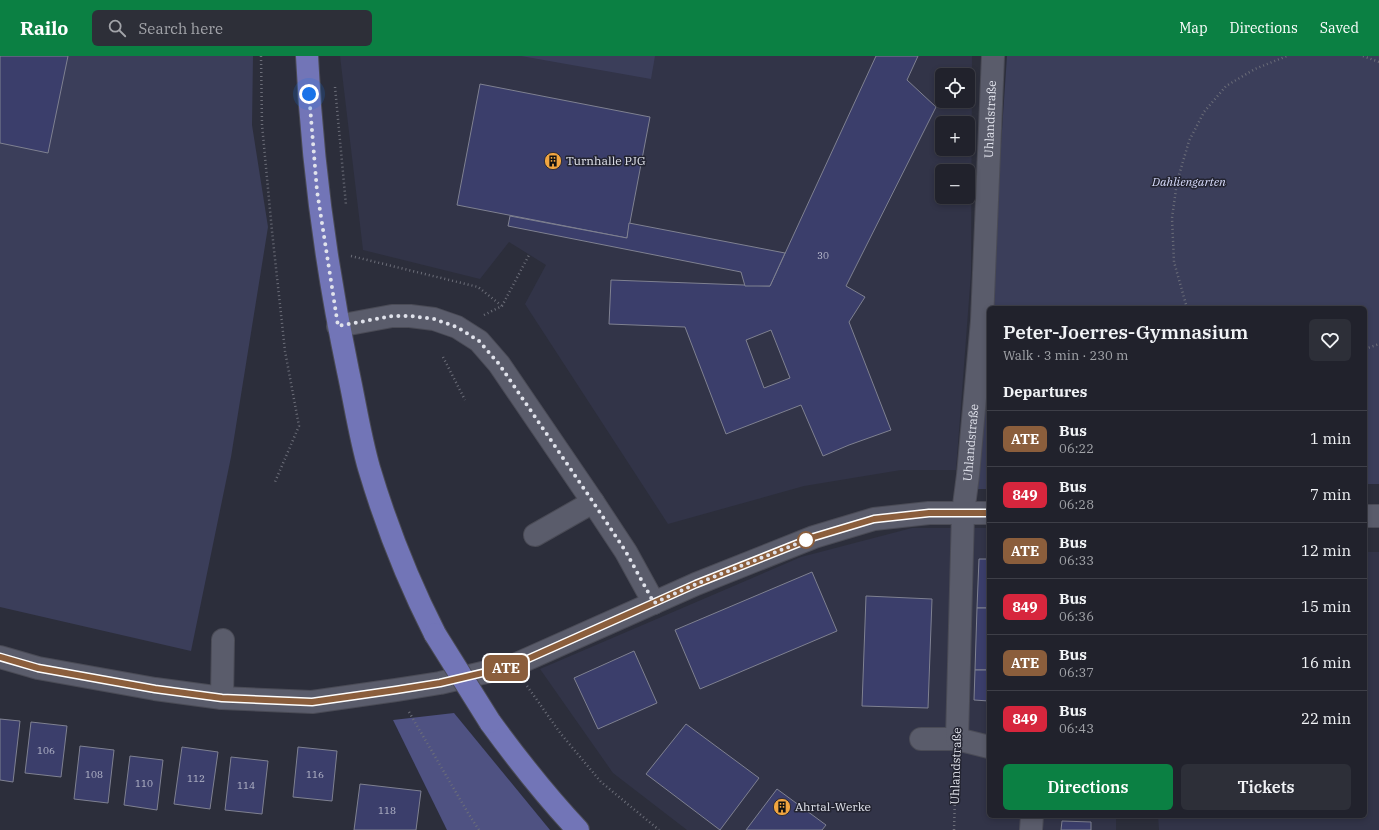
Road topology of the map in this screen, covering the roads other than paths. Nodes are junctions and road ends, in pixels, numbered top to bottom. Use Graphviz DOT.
graph roads {
  1 [pos="307,56"];
  2 [pos="993,56"];
  3 [pos="338,326"];
  4 [pos="593,502"];
  5 [pos="963,513"];
  6 [pos="987,513"];
  7 [pos="1367,516"];
  8 [pos="1379,516"];
  9 [pos="535,535"];
  10 [pos="654,603"];
  11 [pos="223,640"];
  12 [pos="0,657"];
  13 [pos="222,698"];
  14 [pos="921,739"];
  15 [pos="957,739"];
  16 [pos="987,746"];
  17 [pos="1032,818"];
  18 [pos="578,830"];
  19 [pos="1031,830"];
  1 -- 3 [label="main road"];
  2 -- 5 [label="street, Uhlandstraße"];
  3 -- 4 [label="street"];
  3 -- 18 [label="main road, bridge"];
  4 -- 9 [label="street"];
  4 -- 10 [label="street"];
  5 -- 6 [label="street"];
  5 -- 10 [label="street"];
  5 -- 15 [label="street, Uhlandstraße"];
  7 -- 8 [label="street"];
  10 -- 13 [label="street"];
  11 -- 13 [label="street"];
  12 -- 13 [label="street"];
  14 -- 15 [label="street"];
  15 -- 16 [label="street"];
  17 -- 19 [label="street"];
}
